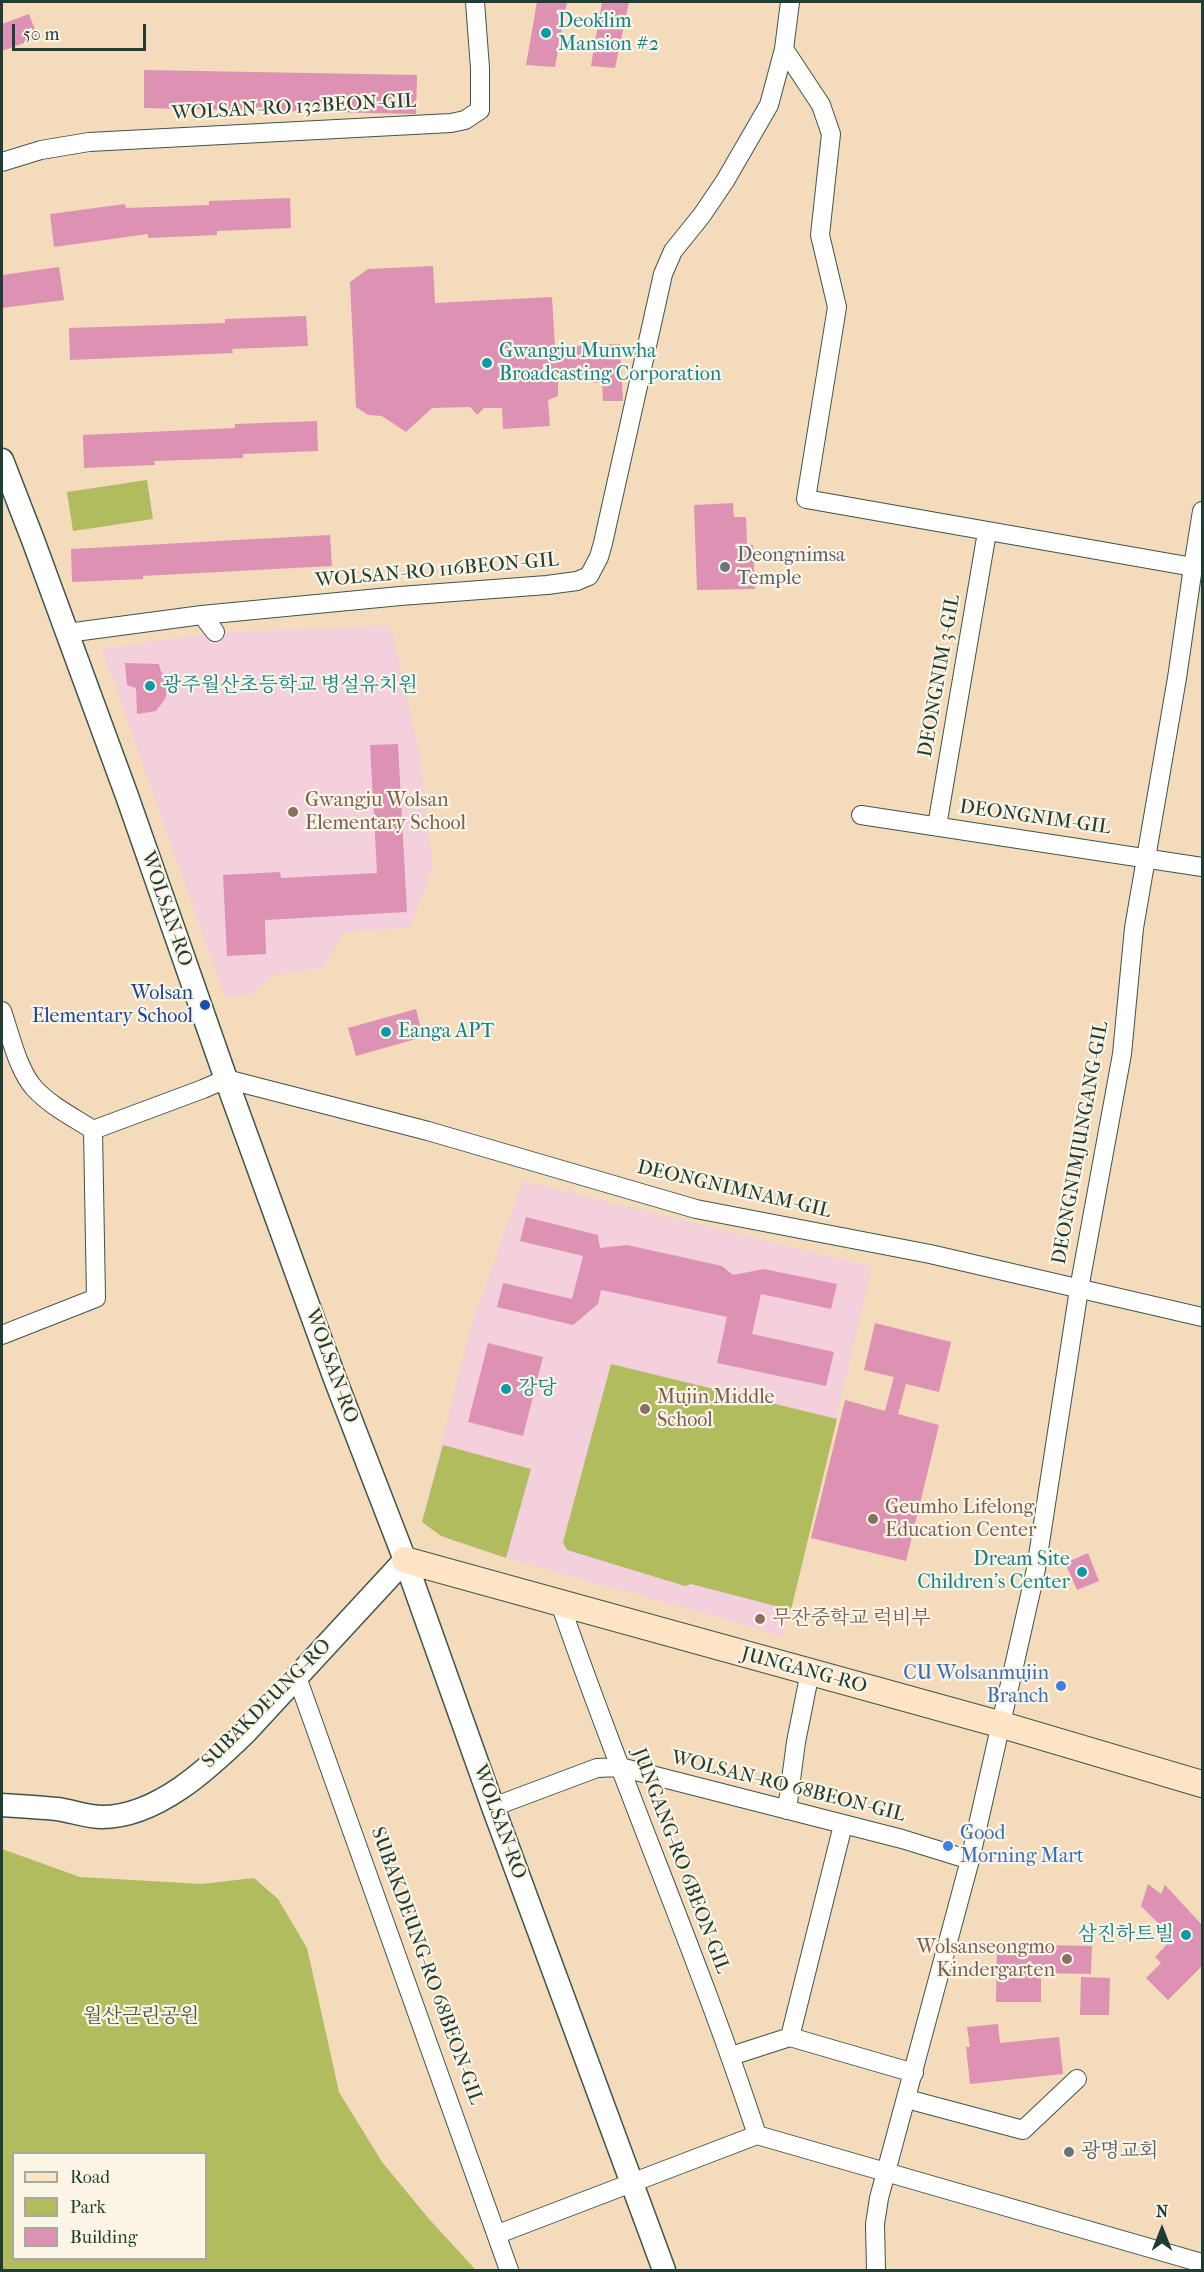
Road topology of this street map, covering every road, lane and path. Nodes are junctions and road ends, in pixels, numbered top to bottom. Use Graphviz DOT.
graph roads {
  1 [pos="475,2"];
  2 [pos="790,2"];
  3 [pos="784,49"];
  4 [pos="2,162"];
  5 [pos="2,460"];
  6 [pos="1203,511"];
  7 [pos="987,532"];
  8 [pos="1193,567"];
  9 [pos="202,615"];
  10 [pos="215,632"];
  11 [pos="67,633"];
  12 [pos="861,815"];
  13 [pos="937,826"];
  14 [pos="1147,858"];
  15 [pos="1203,867"];
  16 [pos="2,1011"];
  17 [pos="226,1079"];
  18 [pos="93,1130"];
  19 [pos="1079,1289"];
  20 [pos="1203,1317"];
  21 [pos="2,1335"];
  22 [pos="405,1560"];
  23 [pos="560,1603"];
  24 [pos="810,1672"];
  25 [pos="297,1677"];
  26 [pos="999,1724"];
  27 [pos="620,1767"];
  28 [pos="1203,1784"];
  29 [pos="2,1805"];
  30 [pos="493,1807"];
  31 [pos="787,1810"];
  32 [pos="843,1825"];
  33 [pos="970,1860"];
  34 [pos="790,2037"];
  35 [pos="731,2056"];
  36 [pos="914,2073"];
  37 [pos="1077,2079"];
  38 [pos="907,2099"];
  39 [pos="757,2135"];
  40 [pos="886,2171"];
  41 [pos="633,2184"];
  42 [pos="498,2234"];
  43 [pos="1203,2263"];
  44 [pos="509,2271"];
  45 [pos="664,2271"];
  46 [pos="876,2271"];
  1 -- 4 [label="street, WOLSAN-RO 132BEON-GIL"];
  2 -- 3 [label="street, WOLSAN-RO 116BEON-GIL"];
  3 -- 7 [label="street"];
  3 -- 9 [label="street, WOLSAN-RO 116BEON-GIL"];
  5 -- 11 [label="street, WOLSAN-RO"];
  6 -- 8 [label="street, DEONGNIMJUNGANG-GIL"];
  7 -- 8 [label="street"];
  7 -- 13 [label="street, DEONGNIM 3-GIL"];
  8 -- 14 [label="street, DEONGNIMJUNGANG-GIL"];
  9 -- 10 [label="street"];
  9 -- 11 [label="street, WOLSAN-RO 116BEON-GIL"];
  11 -- 17 [label="street, WOLSAN-RO"];
  12 -- 13 [label="street, DEONGNIM-GIL"];
  13 -- 14 [label="street, DEONGNIM-GIL"];
  14 -- 15 [label="street, DEONGNIM-GIL"];
  14 -- 19 [label="street, DEONGNIMJUNGANG-GIL"];
  16 -- 18 [label="street"];
  17 -- 18 [label="street"];
  17 -- 19 [label="street, DEONGNIMNAM-GIL"];
  17 -- 22 [label="street, WOLSAN-RO"];
  18 -- 21 [label="street"];
  19 -- 20 [label="street, DEONGNIMNAM-GIL"];
  19 -- 26 [label="street, DEONGNIMJUNGANG-GIL"];
  22 -- 23 [label="main road, JUNGANG-RO"];
  22 -- 25 [label="street, SUBAKDEUNG-RO"];
  22 -- 30 [label="street, WOLSAN-RO"];
  23 -- 24 [label="main road, JUNGANG-RO"];
  23 -- 27 [label="street, JUNGANG-RO 6BEON-GIL"];
  24 -- 26 [label="main road, JUNGANG-RO"];
  24 -- 31 [label="street"];
  25 -- 29 [label="street, SUBAKDEUNG-RO"];
  25 -- 42 [label="street, SUBAKDEUNG-RO 68BEON-GIL"];
  26 -- 28 [label="main road, JUNGANG-RO"];
  26 -- 33 [label="street, DEONGNIMJUNGANG-GIL"];
  27 -- 30 [label="street, WOLSAN-RO 68BEON-GIL"];
  27 -- 31 [label="street, WOLSAN-RO 68BEON-GIL"];
  27 -- 35 [label="street, JUNGANG-RO 6BEON-GIL"];
  30 -- 41 [label="street, WOLSAN-RO"];
  31 -- 32 [label="street, WOLSAN-RO 68BEON-GIL"];
  32 -- 33 [label="street, WOLSAN-RO 68BEON-GIL"];
  32 -- 34 [label="street"];
  33 -- 36 [label="street, DEONGNIMJUNGANG-GIL"];
  34 -- 35 [label="street"];
  34 -- 36 [label="street"];
  35 -- 39 [label="street, JUNGANG-RO 6BEON-GIL"];
  36 -- 38 [label="street, DEONGNIMJUNGANG-GIL"];
  37 -- 38 [label="street"];
  38 -- 40 [label="street, DEONGNIMJUNGANG-GIL"];
  39 -- 40 [label="street"];
  39 -- 41 [label="street"];
  40 -- 43 [label="street"];
  40 -- 46 [label="street, DEONGNIMJUNGANG-GIL"];
  41 -- 42 [label="street"];
  41 -- 45 [label="street, WOLSAN-RO"];
  42 -- 44 [label="street, SUBAKDEUNG-RO 68BEON-GIL"];
}
